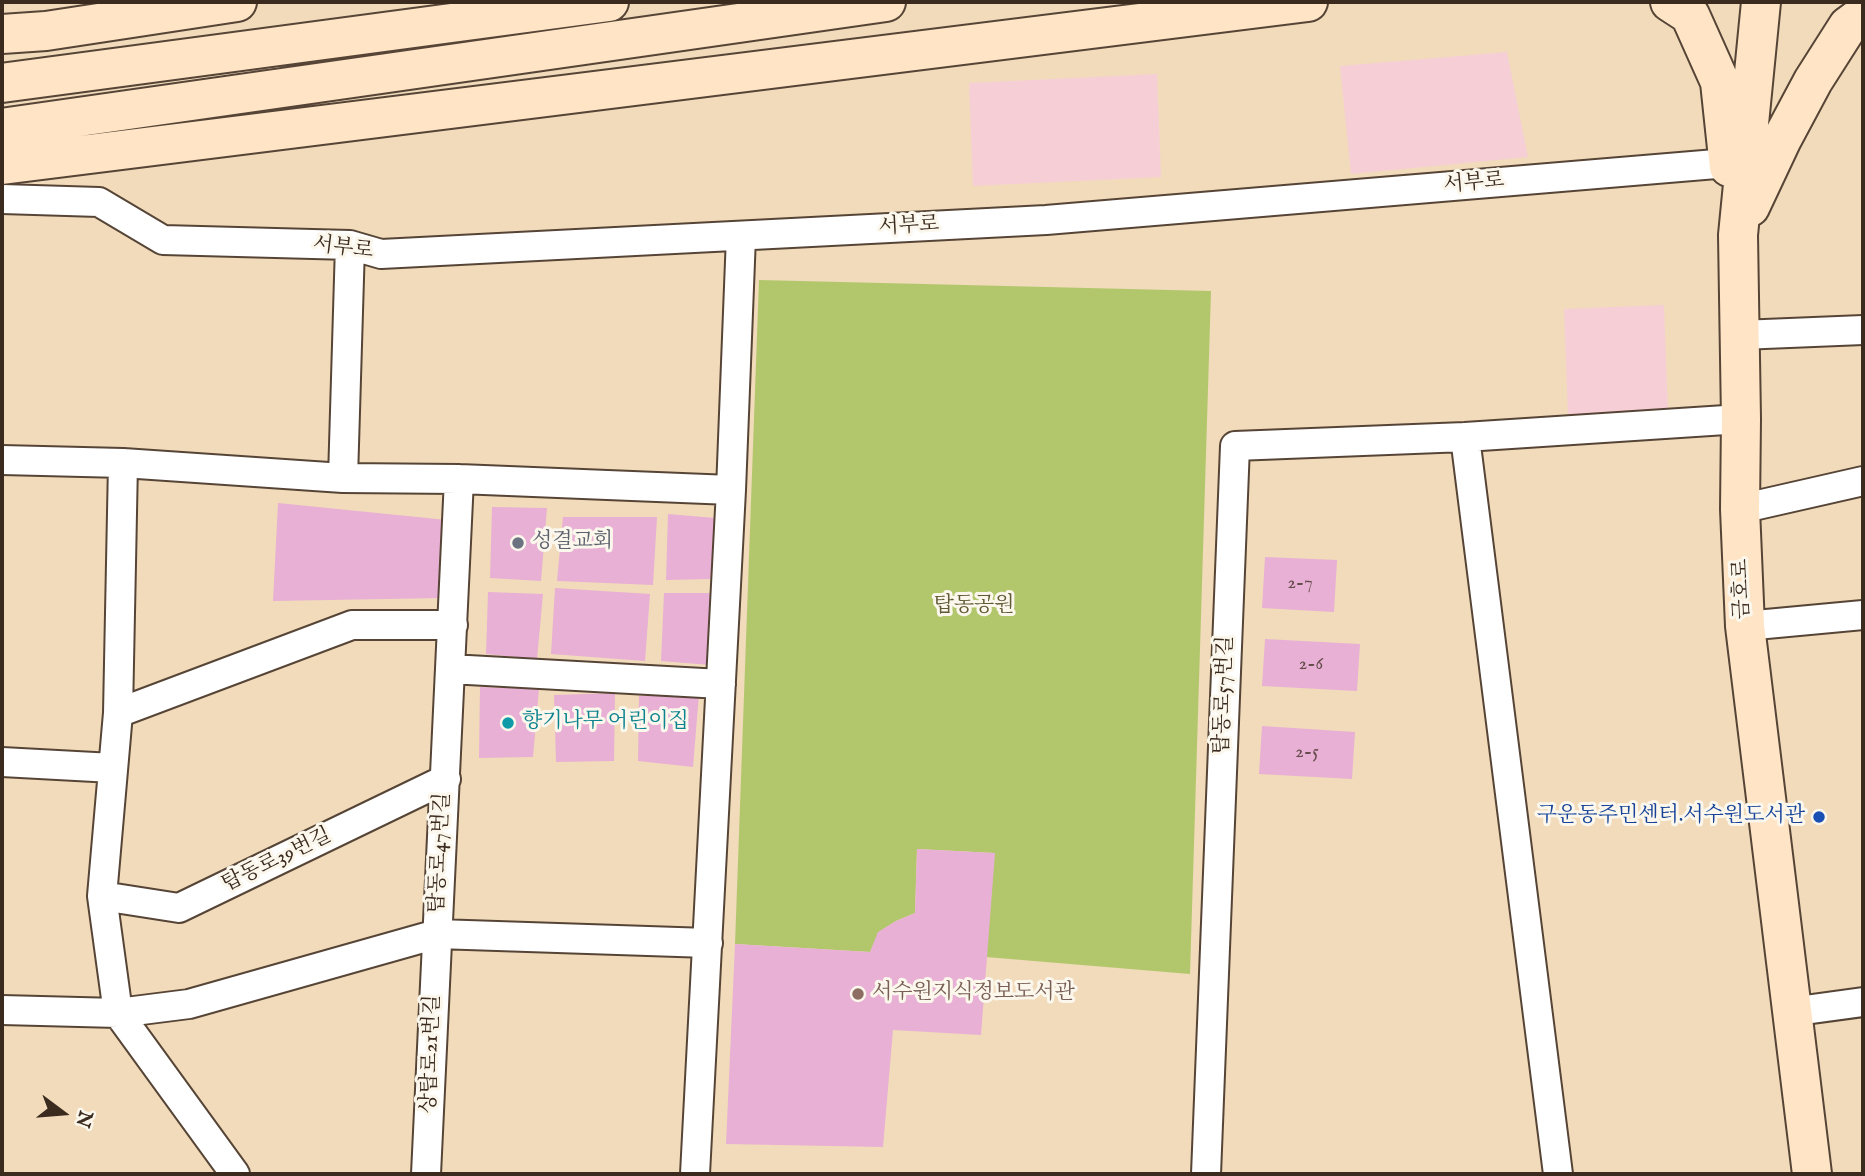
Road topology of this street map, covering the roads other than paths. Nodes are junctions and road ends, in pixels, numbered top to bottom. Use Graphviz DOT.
graph roads {
  1 [pos="237,2"];
  2 [pos="609,2"];
  3 [pos="886,2"];
  4 [pos="1308,2"];
  5 [pos="1670,2"];
  6 [pos="1760,2"];
  7 [pos="1863,15"];
  8 [pos="2,34"];
  9 [pos="2,83"];
  10 [pos="2,128"];
  11 [pos="1728,163"];
  12 [pos="2,165"];
  13 [pos="2,198"];
  14 [pos="1738,235"];
  15 [pos="741,236"];
  16 [pos="350,245"];
  17 [pos="1863,330"];
  18 [pos="1740,335"];
  19 [pos="1741,419"];
  20 [pos="1465,437"];
  21 [pos="2,460"];
  22 [pos="123,463"];
  23 [pos="343,478"];
  24 [pos="459,479"];
  25 [pos="1863,481"];
  26 [pos="731,490"];
  27 [pos="1740,509"];
  28 [pos="1863,615"];
  29 [pos="453,625"];
  30 [pos="1745,625"];
  31 [pos="450,669"];
  32 [pos="721,684"];
  33 [pos="118,713"];
  34 [pos="2,762"];
  35 [pos="113,768"];
  36 [pos="446,779"];
  37 [pos="102,895"];
  38 [pos="437,934"];
  39 [pos="708,943"];
  40 [pos="1863,1002"];
  41 [pos="2,1010"];
  42 [pos="1790,1012"];
  43 [pos="118,1013"];
  44 [pos="235,1174"];
  45 [pos="426,1174"];
  46 [pos="695,1174"];
  47 [pos="1206,1174"];
  48 [pos="1558,1174"];
  49 [pos="1812,1174"];
  1 -- 8 [label="street"];
  2 -- 9 [label="street"];
  3 -- 10 [label="street"];
  4 -- 12 [label="street"];
  5 -- 11 [label="street"];
  6 -- 14 [label="street, 금호로"];
  7 -- 14 [label="street"];
  11 -- 14 [label="street"];
  11 -- 15 [label="street, 서부로"];
  13 -- 16 [label="street, 서부로"];
  14 -- 18 [label="street, 금호로"];
  15 -- 16 [label="street, 서부로"];
  15 -- 26 [label="street"];
  16 -- 23 [label="street"];
  17 -- 18 [label="street"];
  18 -- 19 [label="street, 금호로"];
  19 -- 20 [label="street, 탑동로57번길"];
  19 -- 27 [label="street, 금호로"];
  20 -- 47 [label="street, 탑동로57번길"];
  20 -- 48 [label="street"];
  21 -- 22 [label="street"];
  22 -- 23 [label="street"];
  22 -- 33 [label="street"];
  23 -- 24 [label="street"];
  24 -- 26 [label="street"];
  24 -- 29 [label="street, 탑동로47번길"];
  25 -- 27 [label="street"];
  26 -- 32 [label="street"];
  27 -- 30 [label="street, 금호로"];
  28 -- 30 [label="street"];
  29 -- 31 [label="street, 탑동로47번길"];
  29 -- 33 [label="street"];
  30 -- 42 [label="street, 금호로"];
  31 -- 32 [label="street"];
  31 -- 36 [label="street, 탑동로47번길"];
  32 -- 39 [label="street"];
  33 -- 35 [label="street"];
  34 -- 35 [label="street"];
  35 -- 37 [label="street"];
  36 -- 37 [label="street, 탑동로39번길"];
  36 -- 38 [label="street, 탑동로47번길"];
  37 -- 43 [label="street"];
  38 -- 39 [label="street, 탑동로47번길"];
  38 -- 43 [label="street"];
  38 -- 45 [label="street, 상탑로21번길"];
  39 -- 46 [label="street"];
  40 -- 42 [label="street"];
  41 -- 43 [label="street"];
  42 -- 49 [label="street, 금호로"];
  43 -- 44 [label="street"];
}
